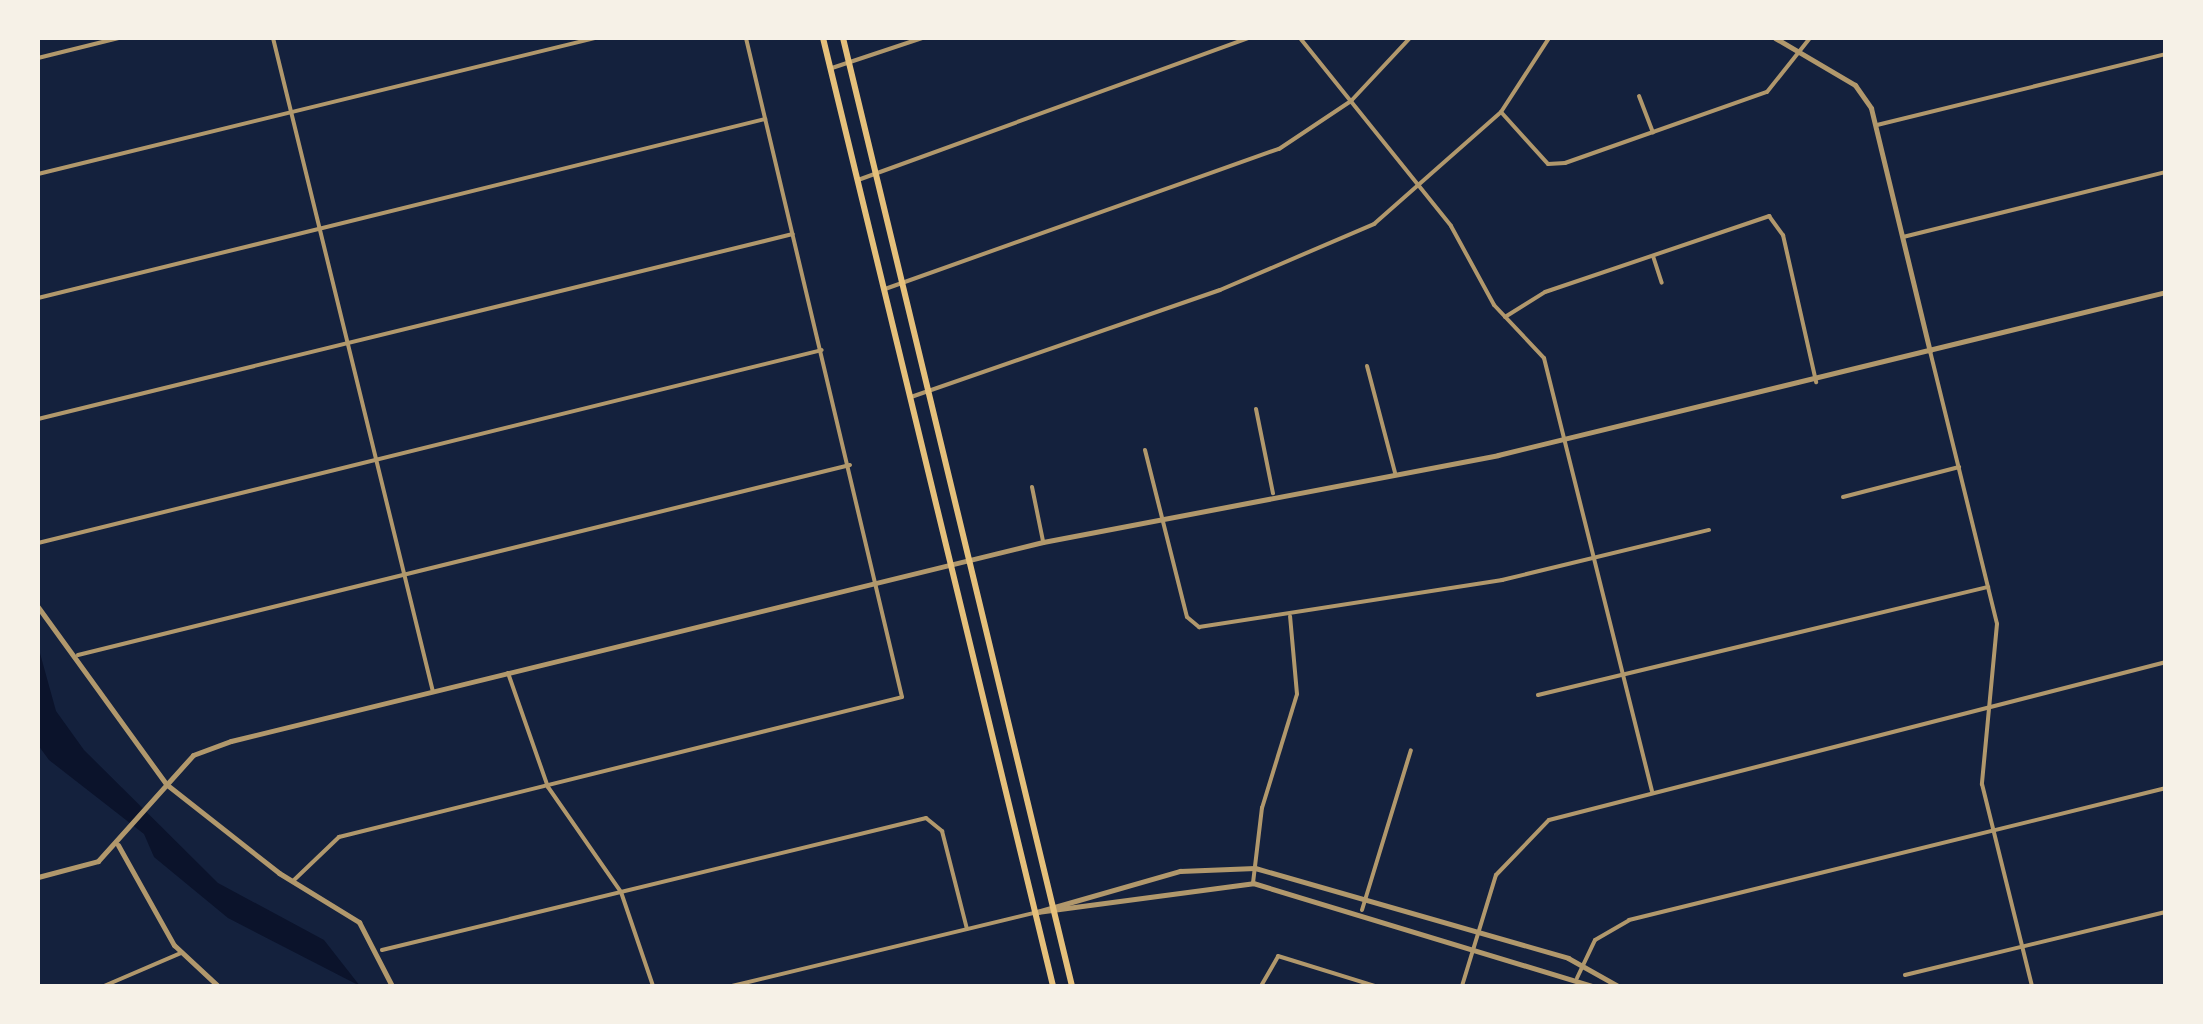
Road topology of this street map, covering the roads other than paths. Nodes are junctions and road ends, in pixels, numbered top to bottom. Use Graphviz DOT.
graph roads {
  1 [pos="119,38"];
  2 [pos="273,38"];
  3 [pos="595,38"];
  4 [pos="746,38"];
  5 [pos="823,38"];
  6 [pos="843,38"];
  7 [pos="922,38"];
  8 [pos="1248,38"];
  9 [pos="1300,38"];
  10 [pos="1410,38"];
  11 [pos="1549,38"];
  12 [pos="1776,38"];
  13 [pos="1810,38"];
  14 [pos="1801,53"];
  15 [pos="2166,54"];
  16 [pos="38,58"];
  17 [pos="850,64"];
  18 [pos="830,68"];
  19 [pos="1639,96"];
  20 [pos="1350,101"];
  21 [pos="290,110"];
  22 [pos="1500,112"];
  23 [pos="765,119"];
  24 [pos="1877,125"];
  25 [pos="1653,132"];
  26 [pos="2166,172"];
  27 [pos="38,174"];
  28 [pos="877,174"];
  29 [pos="858,180"];
  30 [pos="1423,189"];
  31 [pos="320,231"];
  32 [pos="794,234"];
  33 [pos="1903,238"];
  34 [pos="1653,256"];
  35 [pos="902,283"];
  36 [pos="1662,283"];
  37 [pos="885,289"];
  38 [pos="2166,292"];
  39 [pos="38,298"];
  40 [pos="1505,317"];
  41 [pos="348,342"];
  42 [pos="822,350"];
  43 [pos="1930,351"];
  44 [pos="1367,366"];
  45 [pos="1816,382"];
  46 [pos="929,392"];
  47 [pos="911,397"];
  48 [pos="1256,409"];
  49 [pos="38,419"];
  50 [pos="1565,438"];
  51 [pos="1145,450"];
  52 [pos="376,459"];
  53 [pos="850,466"];
  54 [pos="1958,467"];
  55 [pos="1395,474"];
  56 [pos="1032,487"];
  57 [pos="1273,493"];
  58 [pos="1843,497"];
  59 [pos="1164,516"];
  60 [pos="1709,530"];
  61 [pos="1044,542"];
  62 [pos="38,543"];
  63 [pos="1593,559"];
  64 [pos="971,560"];
  65 [pos="953,565"];
  66 [pos="405,576"];
  67 [pos="879,582"];
  68 [pos="1988,587"];
  69 [pos="38,607"];
  70 [pos="1290,616"];
  71 [pos="78,655"];
  72 [pos="2166,662"];
  73 [pos="508,673"];
  74 [pos="1624,673"];
  75 [pos="433,692"];
  76 [pos="1538,695"];
  77 [pos="1990,705"];
  78 [pos="1411,750"];
  79 [pos="166,784"];
  80 [pos="548,787"];
  81 [pos="2166,788"];
  82 [pos="1652,791"];
  83 [pos="1994,830"];
  84 [pos="118,845"];
  85 [pos="1255,868"];
  86 [pos="1168,874"];
  87 [pos="38,877"];
  88 [pos="293,881"];
  89 [pos="1254,883"];
  90 [pos="1171,888"];
  91 [pos="621,892"];
  92 [pos="1367,896"];
  93 [pos="1052,901"];
  94 [pos="1362,910"];
  95 [pos="1037,912"];
  96 [pos="2166,912"];
  97 [pos="1056,916"];
  98 [pos="967,929"];
  99 [pos="1480,932"];
  100 [pos="1476,946"];
  101 [pos="2023,949"];
  102 [pos="382,950"];
  103 [pos="181,953"];
  104 [pos="1583,964"];
  105 [pos="1905,975"];
  106 [pos="1578,978"];
  107 [pos="104,986"];
  108 [pos="218,986"];
  109 [pos="392,986"];
  110 [pos="653,986"];
  111 [pos="732,986"];
  112 [pos="1054,986"];
  113 [pos="1072,986"];
  114 [pos="1262,986"];
  115 [pos="1375,986"];
  116 [pos="1462,986"];
  117 [pos="1592,986"];
  118 [pos="1618,986"];
  119 [pos="2032,986"];
  1 -- 16 [label="street"];
  2 -- 21 [label="street"];
  3 -- 21 [label="street"];
  4 -- 23 [label="street"];
  5 -- 18 [label="main road"];
  6 -- 17 [label="main road"];
  7 -- 17 [label="street"];
  8 -- 28 [label="street"];
  9 -- 20 [label="street"];
  10 -- 20 [label="street"];
  11 -- 22 [label="street"];
  12 -- 14 [label="street"];
  13 -- 14 [label="street"];
  14 -- 24 [label="street"];
  14 -- 25 [label="street"];
  15 -- 24 [label="street"];
  17 -- 18 [label="street"];
  17 -- 28 [label="main road"];
  18 -- 29 [label="main road"];
  19 -- 25 [label="street"];
  20 -- 30 [label="street"];
  20 -- 35 [label="street"];
  21 -- 27 [label="street"];
  21 -- 31 [label="street"];
  22 -- 25 [label="street"];
  22 -- 30 [label="street"];
  23 -- 31 [label="street"];
  23 -- 32 [label="street"];
  24 -- 33 [label="street"];
  26 -- 33 [label="street"];
  28 -- 29 [label="street"];
  28 -- 35 [label="main road"];
  29 -- 37 [label="main road"];
  30 -- 40 [label="street"];
  30 -- 46 [label="street"];
  31 -- 39 [label="street"];
  31 -- 41 [label="street"];
  32 -- 41 [label="street"];
  32 -- 42 [label="street"];
  33 -- 43 [label="street"];
  34 -- 36 [label="street"];
  34 -- 40 [label="street"];
  34 -- 45 [label="street"];
  35 -- 37 [label="street"];
  35 -- 46 [label="main road"];
  37 -- 47 [label="main road"];
  38 -- 43 [label="street"];
  40 -- 50 [label="street"];
  41 -- 49 [label="street"];
  41 -- 52 [label="street"];
  42 -- 52 [label="street"];
  42 -- 53 [label="street"];
  43 -- 45 [label="street"];
  43 -- 54 [label="street"];
  44 -- 55 [label="street"];
  45 -- 50 [label="street"];
  46 -- 47 [label="street"];
  46 -- 64 [label="main road"];
  47 -- 65 [label="main road"];
  48 -- 57 [label="street"];
  50 -- 55 [label="street"];
  50 -- 63 [label="street"];
  51 -- 59 [label="street"];
  52 -- 62 [label="street"];
  52 -- 66 [label="street"];
  53 -- 66 [label="street"];
  53 -- 67 [label="street"];
  54 -- 58 [label="street"];
  54 -- 68 [label="street"];
  55 -- 57 [label="street"];
  56 -- 61 [label="street"];
  57 -- 59 [label="street"];
  59 -- 61 [label="street"];
  59 -- 70 [label="street"];
  60 -- 63 [label="street"];
  61 -- 64 [label="street"];
  63 -- 70 [label="street"];
  63 -- 74 [label="street"];
  64 -- 65 [label="street"];
  64 -- 93 [label="main road"];
  65 -- 67 [label="street"];
  65 -- 95 [label="main road"];
  66 -- 71 [label="street"];
  66 -- 75 [label="street"];
  67 -- 73 [label="street"];
  67 -- 80 [label="street"];
  68 -- 74 [label="street"];
  68 -- 77 [label="street"];
  69 -- 71 [label="street"];
  70 -- 85 [label="street"];
  71 -- 79 [label="street"];
  72 -- 77 [label="street"];
  73 -- 75 [label="street"];
  73 -- 80 [label="street"];
  74 -- 76 [label="street"];
  74 -- 82 [label="street"];
  75 -- 79 [label="street"];
  77 -- 82 [label="street"];
  77 -- 83 [label="street"];
  78 -- 92 [label="street"];
  79 -- 84 [label="street"];
  79 -- 88 [label="street"];
  80 -- 88 [label="street"];
  80 -- 91 [label="street"];
  81 -- 83 [label="street"];
  82 -- 99 [label="street"];
  83 -- 101 [label="street"];
  83 -- 104 [label="street"];
  84 -- 87 [label="street"];
  84 -- 103 [label="street"];
  85 -- 86 [label="street"];
  85 -- 89 [label="street"];
  85 -- 92 [label="street"];
  86 -- 90 [label="street"];
  86 -- 93 [label="street"];
  88 -- 102 [label="street"];
  89 -- 90 [label="street"];
  89 -- 94 [label="street"];
  90 -- 97 [label="street"];
  91 -- 98 [label="street"];
  91 -- 102 [label="street"];
  91 -- 110 [label="street"];
  92 -- 94 [label="street"];
  92 -- 99 [label="street"];
  93 -- 95 [label="street"];
  93 -- 97 [label="main road"];
  94 -- 100 [label="street"];
  95 -- 97 [label="street"];
  95 -- 98 [label="street"];
  95 -- 112 [label="main road"];
  96 -- 101 [label="street"];
  97 -- 113 [label="main road"];
  98 -- 111 [label="street"];
  99 -- 100 [label="street"];
  99 -- 104 [label="street"];
  100 -- 106 [label="street"];
  100 -- 116 [label="street"];
  101 -- 105 [label="street"];
  101 -- 119 [label="street"];
  102 -- 109 [label="street"];
  103 -- 107 [label="street"];
  103 -- 108 [label="street"];
  104 -- 106 [label="street"];
  104 -- 118 [label="street"];
  106 -- 117 [label="street"];
  114 -- 115 [label="street"];
}
